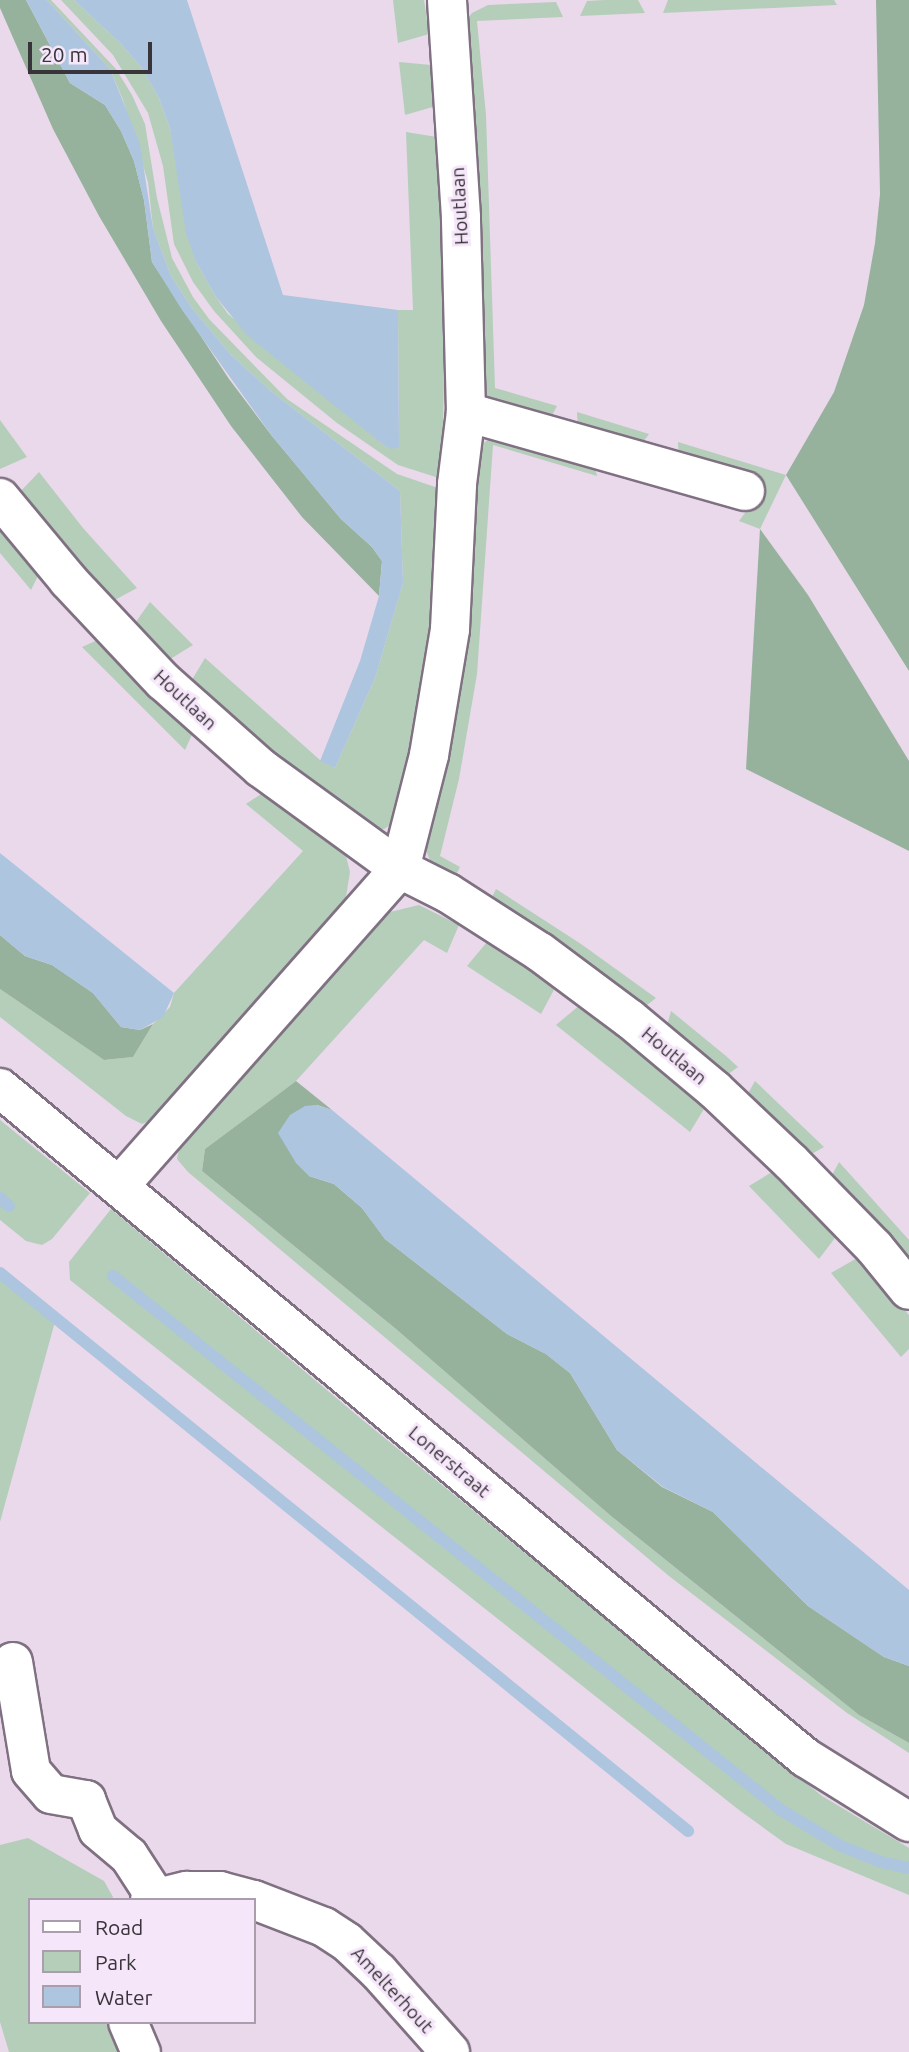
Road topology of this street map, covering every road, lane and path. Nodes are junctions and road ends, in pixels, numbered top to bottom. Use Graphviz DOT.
graph roads {
  1 [pos="447,0"];
  2 [pos="466,412"];
  3 [pos="746,491"];
  4 [pos="0,498"];
  5 [pos="400,869"];
  6 [pos="0,1088"];
  7 [pos="120,1185"];
  8 [pos="909,1290"];
  9 [pos="13,1662"];
  10 [pos="909,1822"];
  11 [pos="152,1898"];
  12 [pos="246,1898"];
  13 [pos="256,1901"];
  14 [pos="129,2024"];
  15 [pos="141,2052"];
  16 [pos="450,2052"];
  1 -- 2 [label="street, Houtlaan"];
  2 -- 3 [label="street"];
  2 -- 5 [label="street, Houtlaan"];
  4 -- 5 [label="street, Houtlaan"];
  5 -- 7 [label="street, Houtlaan"];
  5 -- 8 [label="street, Houtlaan"];
  6 -- 7 [label="street, Lonerstraat"];
  7 -- 10 [label="street, Lonerstraat"];
  9 -- 11 [label="street, Amelterhout"];
  11 -- 12 [label="street, Amelterhout"];
  13 -- 16 [label="street, Amelterhout"];
  14 -- 15 [label="street"];
}
